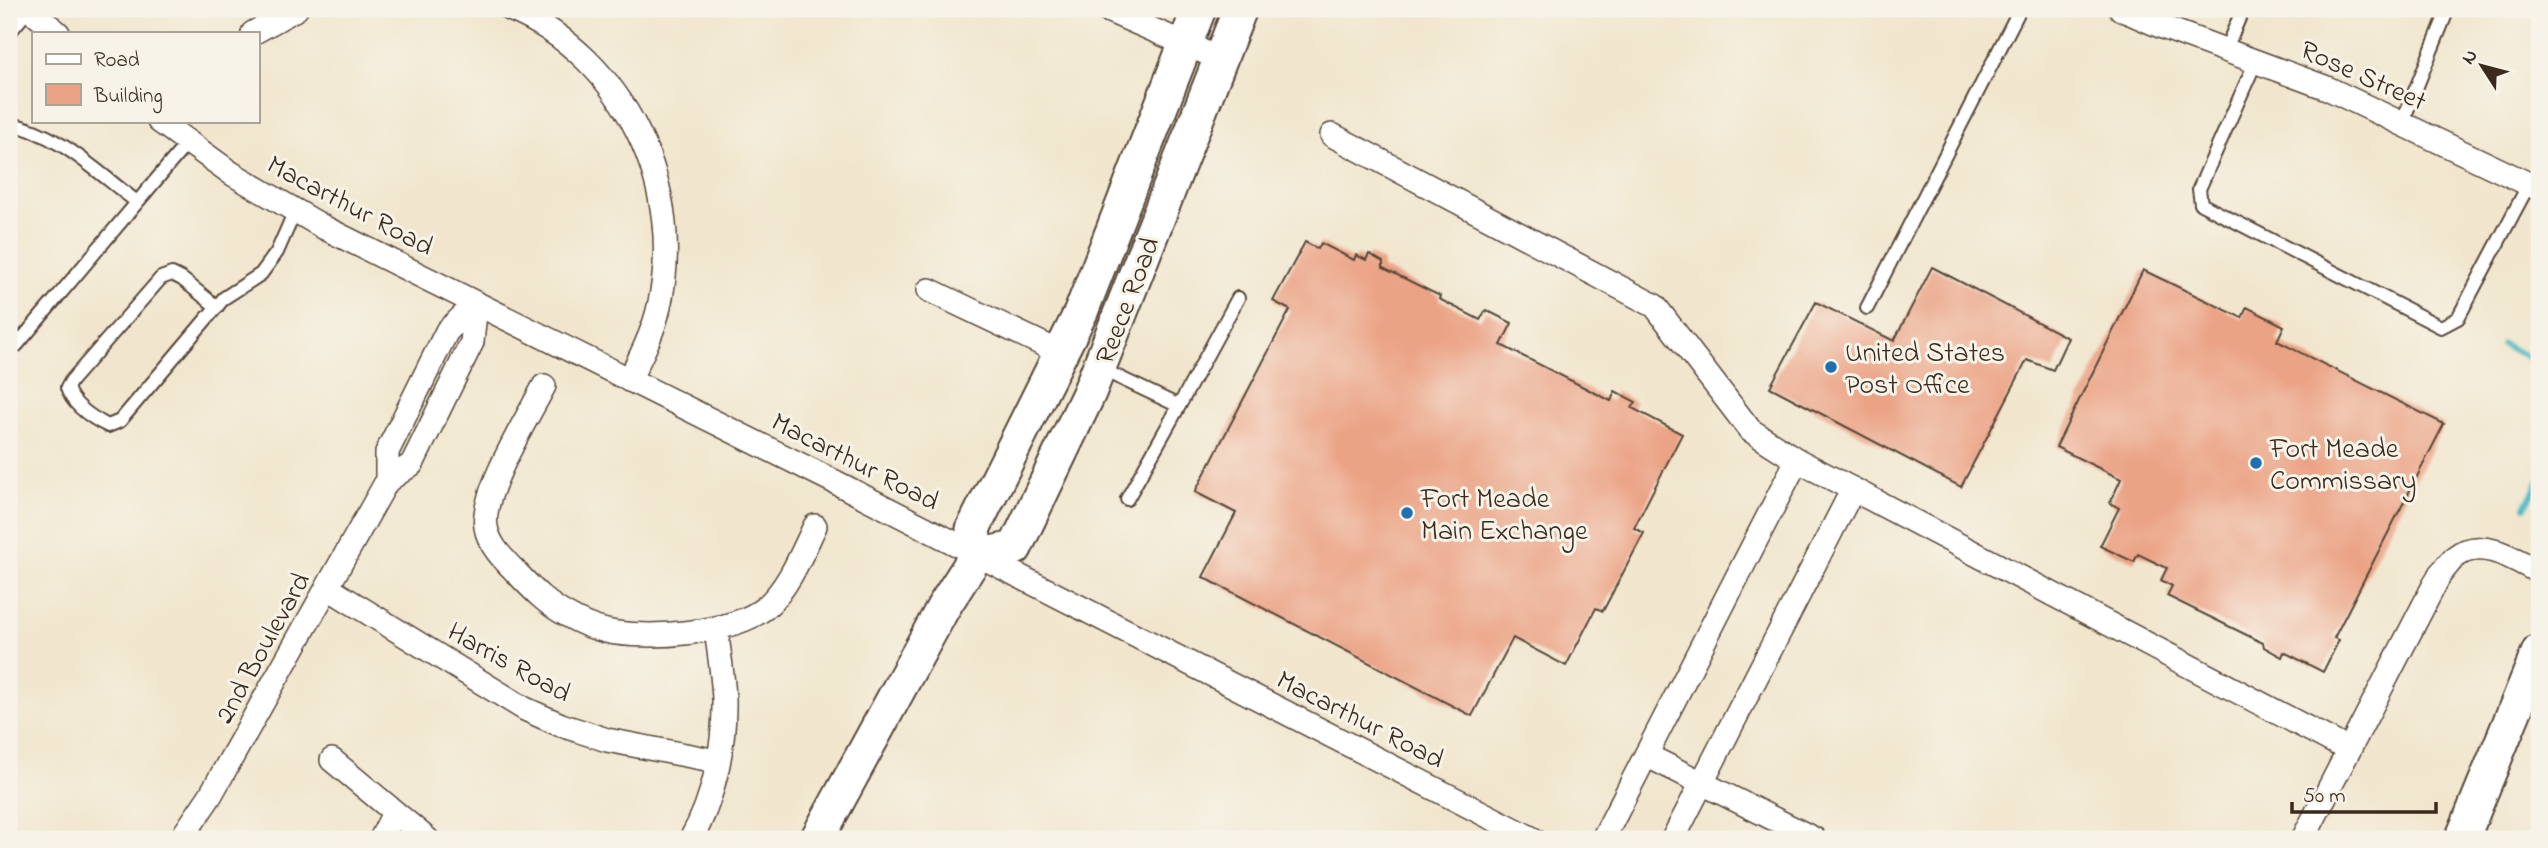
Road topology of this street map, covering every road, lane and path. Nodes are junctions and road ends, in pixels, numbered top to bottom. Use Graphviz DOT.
graph roads {
  1 [pos="29,9"];
  2 [pos="296,9"];
  3 [pos="510,9"];
  4 [pos="1105,9"];
  5 [pos="1199,9"];
  6 [pos="1240,9"];
  7 [pos="2020,9"];
  8 [pos="2122,9"];
  9 [pos="2243,9"];
  10 [pos="2448,9"];
  11 [pos="57,32"];
  12 [pos="255,32"];
  13 [pos="9,33"];
  14 [pos="1184,44"];
  15 [pos="2225,51"];
  16 [pos="1220,60"];
  17 [pos="2256,61"];
  18 [pos="165,122"];
  19 [pos="2402,122"];
  20 [pos="9,124"];
  21 [pos="1332,135"];
  22 [pos="188,142"];
  23 [pos="2534,187"];
  24 [pos="137,202"];
  25 [pos="295,211"];
  26 [pos="929,290"];
  27 [pos="1238,298"];
  28 [pos="475,304"];
  29 [pos="217,307"];
  30 [pos="1867,308"];
  31 [pos="17,345"];
  32 [pos="1061,353"];
  33 [pos="1099,368"];
  34 [pos="629,380"];
  35 [pos="544,386"];
  36 [pos="1179,406"];
  37 [pos="1797,460"];
  38 [pos="1853,489"];
  39 [pos="1127,499"];
  40 [pos="815,526"];
  41 [pos="976,555"];
  42 [pos="2539,572"];
  43 [pos="328,588"];
  44 [pos="716,629"];
  45 [pos="2539,651"];
  46 [pos="2349,750"];
  47 [pos="1646,755"];
  48 [pos="332,760"];
  49 [pos="717,761"];
  50 [pos="1702,783"];
  51 [pos="394,813"];
  52 [pos="181,839"];
  53 [pos="381,839"];
  54 [pos="427,839"];
  55 [pos="691,839"];
  56 [pos="817,839"];
  57 [pos="1534,839"];
  58 [pos="1603,839"];
  59 [pos="1673,839"];
  60 [pos="1814,839"];
  61 [pos="2303,839"];
  62 [pos="2462,839"];
  1 -- 11 [label="street"];
  1 -- 13 [label="lane"];
  2 -- 12 [label="street"];
  3 -- 34 [label="street"];
  4 -- 14 [label="street"];
  5 -- 14 [label="street, Reece Road"];
  6 -- 16 [label="street, Reece Road"];
  7 -- 30 [label="lane"];
  8 -- 15 [label="street, Rose Street"];
  9 -- 15 [label="lane"];
  10 -- 19 [label="lane"];
  14 -- 16 [label="street"];
  14 -- 32 [label="street, Reece Road"];
  15 -- 17 [label="street, Rose Street"];
  16 -- 33 [label="street, Reece Road"];
  17 -- 19 [label="street, Rose Street"];
  17 -- 23 [label="lane"];
  18 -- 22 [label="street, Macarthur Road"];
  19 -- 23 [label="street, Rose Street"];
  20 -- 24 [label="lane"];
  21 -- 37 [label="street"];
  22 -- 24 [label="lane"];
  22 -- 25 [label="street, Macarthur Road"];
  24 -- 31 [label="lane"];
  25 -- 28 [label="street, Macarthur Road"];
  25 -- 29 [label="lane"];
  26 -- 32 [label="street"];
  27 -- 36 [label="lane"];
  28 -- 34 [label="street, Macarthur Road"];
  28 -- 43 [label="street, 2nd Boulevard"];
  29 -- 29 [label="lane"];
  32 -- 41 [label="street, Reece Road"];
  33 -- 36 [label="lane"];
  33 -- 41 [label="street, Reece Road"];
  34 -- 41 [label="street, Macarthur Road"];
  35 -- 44 [label="street"];
  36 -- 39 [label="lane"];
  37 -- 38 [label="street"];
  37 -- 47 [label="street"];
  38 -- 46 [label="street"];
  38 -- 50 [label="street"];
  40 -- 44 [label="street"];
  41 -- 56 [label="street"];
  41 -- 57 [label="street, Macarthur Road"];
  42 -- 46 [label="street"];
  43 -- 49 [label="street, Harris Road"];
  43 -- 52 [label="street, 2nd Boulevard"];
  44 -- 49 [label="street"];
  45 -- 62 [label="street"];
  46 -- 61 [label="street"];
  47 -- 50 [label="street"];
  47 -- 58 [label="street"];
  48 -- 51 [label="street"];
  49 -- 55 [label="street"];
  50 -- 59 [label="street"];
  50 -- 60 [label="street"];
  51 -- 53 [label="street"];
  51 -- 54 [label="street"];
}
